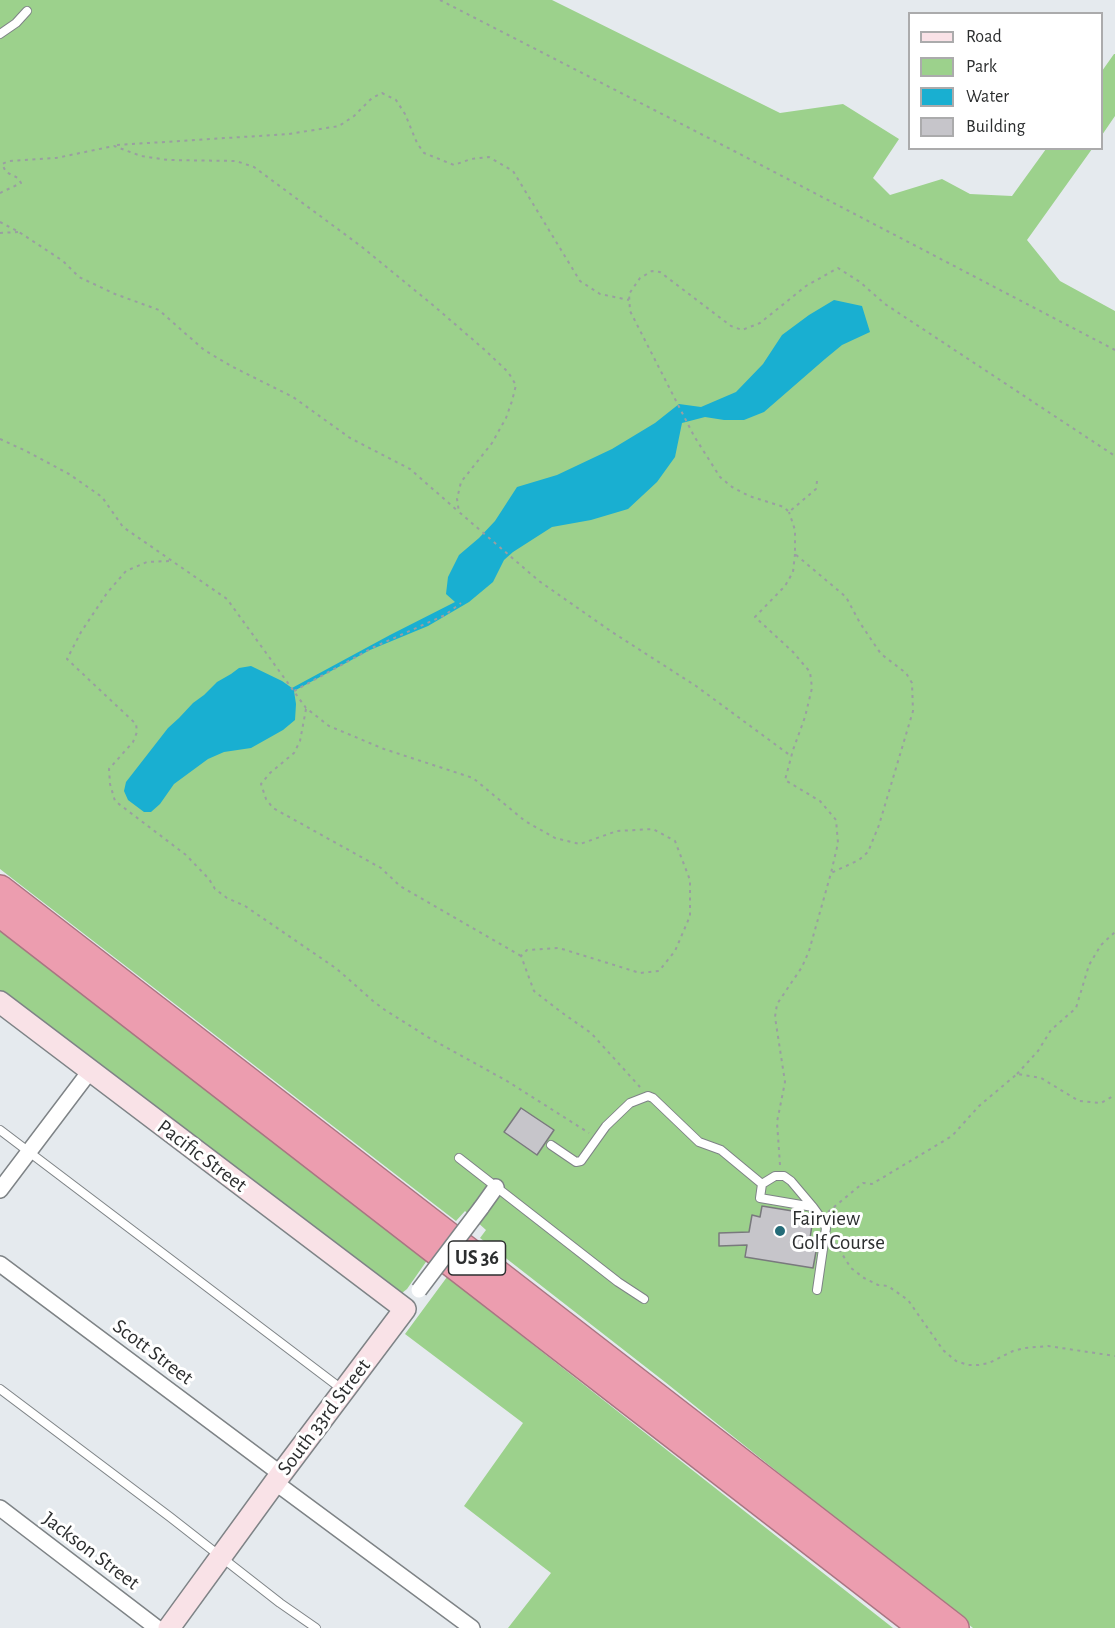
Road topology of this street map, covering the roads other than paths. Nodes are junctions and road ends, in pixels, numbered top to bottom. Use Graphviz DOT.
graph roads {
  1 [pos="27,11"];
  2 [pos="0,33"];
  3 [pos="0,889"];
  4 [pos="0,913"];
  5 [pos="0,1002"];
  6 [pos="90,1071"];
  7 [pos="0,1130"];
  8 [pos="550,1145"];
  9 [pos="29,1152"];
  10 [pos="459,1158"];
  11 [pos="762,1184"];
  12 [pos="496,1187"];
  13 [pos="0,1190"];
  14 [pos="813,1207"];
  15 [pos="0,1264"];
  16 [pos="817,1290"];
  17 [pos="644,1299"];
  18 [pos="405,1309"];
  19 [pos="0,1389"];
  20 [pos="344,1390"];
  21 [pos="278,1479"];
  22 [pos="0,1508"];
  23 [pos="222,1557"];
  24 [pos="157,1628"];
  25 [pos="169,1628"];
  26 [pos="316,1628"];
  27 [pos="472,1628"];
  28 [pos="923,1628"];
  29 [pos="955,1628"];
  1 -- 2 [label="lane"];
  3 -- 29 [label="highway, US 36"];
  4 -- 28 [label="highway, US 36"];
  5 -- 6 [label="street, Pacific Street"];
  6 -- 9 [label="street"];
  6 -- 18 [label="street, Pacific Street"];
  7 -- 9 [label="lane"];
  8 -- 11 [label="lane"];
  9 -- 13 [label="street"];
  9 -- 20 [label="lane"];
  10 -- 12 [label="lane"];
  11 -- 14 [label="lane"];
  11 -- 14 [label="lane"];
  12 -- 17 [label="lane"];
  12 -- 18 [label="street, South 33rd Street, bridge"];
  14 -- 16 [label="lane"];
  15 -- 21 [label="street, Scott Street"];
  18 -- 20 [label="street, South 33rd Street"];
  19 -- 23 [label="lane"];
  20 -- 21 [label="street, South 33rd Street"];
  21 -- 23 [label="street, South 33rd Street"];
  21 -- 27 [label="street, Scott Street"];
  22 -- 24 [label="street, Jackson Street"];
  23 -- 25 [label="street, South 33rd Street"];
  23 -- 26 [label="lane"];
}
